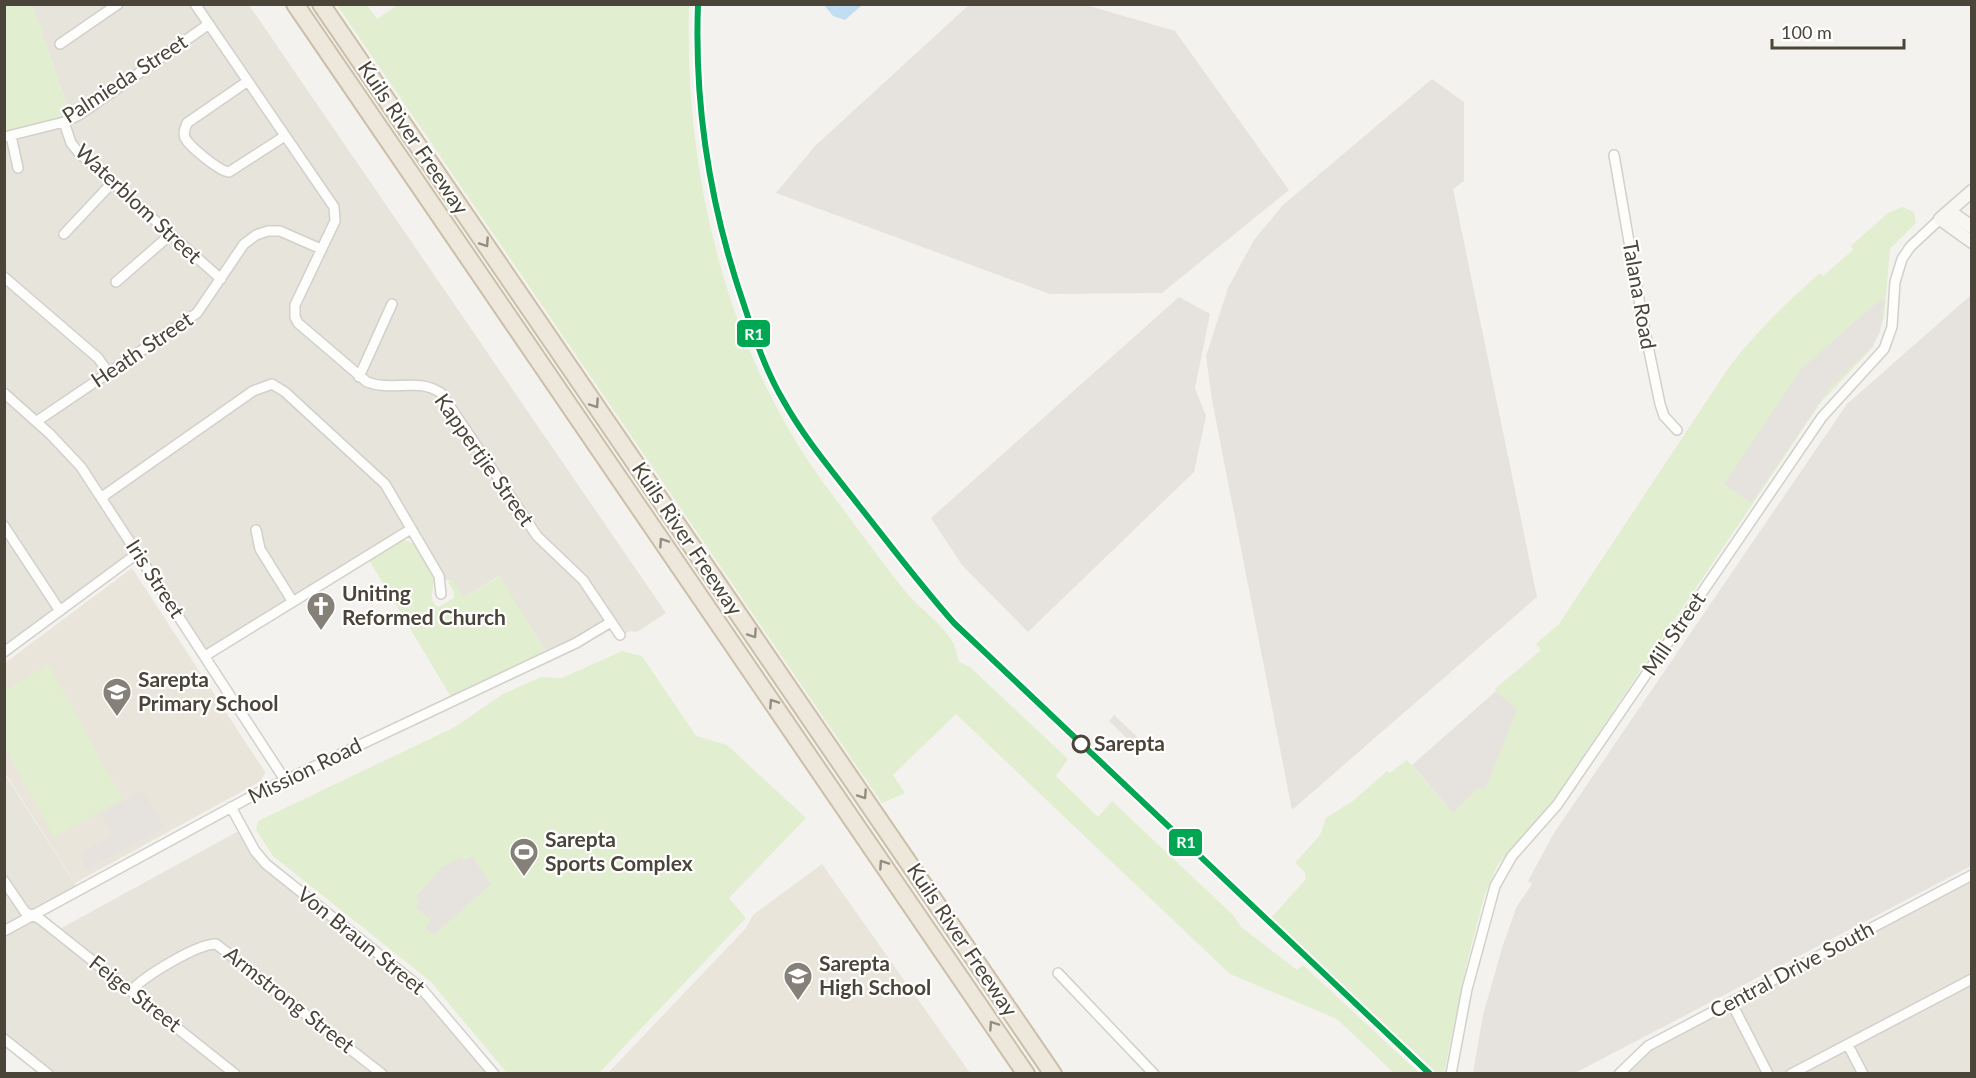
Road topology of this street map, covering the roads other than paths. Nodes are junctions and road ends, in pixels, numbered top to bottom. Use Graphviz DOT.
graph roads {
  1 [pos="118,4"];
  2 [pos="195,4"];
  3 [pos="295,4"];
  4 [pos="321,4"];
  5 [pos="209,24"];
  6 [pos="60,44"];
  7 [pos="248,81"];
  8 [pos="64,122"];
  9 [pos="8,136"];
  10 [pos="285,136"];
  11 [pos="1614,155"];
  12 [pos="18,168"];
  13 [pos="112,183"];
  14 [pos="1971,191"];
  15 [pos="1945,215"];
  16 [pos="1971,227"];
  17 [pos="64,234"];
  18 [pos="170,235"];
  19 [pos="1971,242"];
  20 [pos="321,249"];
  21 [pos="4,277"];
  22 [pos="221,279"];
  23 [pos="116,282"];
  24 [pos="392,304"];
  25 [pos="108,372"];
  26 [pos="358,377"];
  27 [pos="4,393"];
  28 [pos="37,421"];
  29 [pos="1677,430"];
  30 [pos="102,497"];
  31 [pos="4,526"];
  32 [pos="411,529"];
  33 [pos="256,530"];
  34 [pos="138,553"];
  35 [pos="441,594"];
  36 [pos="293,602"];
  37 [pos="60,611"];
  38 [pos="611,622"];
  39 [pos="620,635"];
  40 [pos="4,652"];
  41 [pos="205,656"];
  42 [pos="285,780"];
  43 [pos="231,807"];
  44 [pos="1971,875"];
  45 [pos="4,880"];
  46 [pos="33,915"];
  47 [pos="4,931"];
  48 [pos="1058,973"];
  49 [pos="1971,980"];
  50 [pos="131,991"];
  51 [pos="1731,1002"];
  52 [pos="4,1039"];
  53 [pos="1848,1045"];
  54 [pos="48,1074"];
  55 [pos="235,1074"];
  56 [pos="382,1074"];
  57 [pos="494,1074"];
  58 [pos="1026,1074"];
  59 [pos="1053,1074"];
  60 [pos="1154,1074"];
  61 [pos="1450,1074"];
  62 [pos="1619,1074"];
  63 [pos="1768,1074"];
  64 [pos="1791,1074"];
  65 [pos="1863,1074"];
  1 -- 6 [label="street"];
  2 -- 5 [label="street, Kappertjie Street"];
  58 -- 3 [label="highway, Kuils River Freeway, one-way"];
  4 -- 59 [label="highway, Kuils River Freeway, one-way"];
  5 -- 7 [label="street, Kappertjie Street"];
  5 -- 8 [label="street, Palmieda Street"];
  7 -- 10 [label="street, Kappertjie Street"];
  7 -- 10 [label="street"];
  8 -- 9 [label="street, Palmieda Street"];
  8 -- 13 [label="street, Waterblom Street"];
  9 -- 12 [label="street"];
  10 -- 20 [label="street, Kappertjie Street"];
  11 -- 29 [label="street, Talana Road"];
  13 -- 17 [label="street"];
  13 -- 18 [label="street, Waterblom Street"];
  14 -- 15 [label="street"];
  15 -- 16 [label="street"];
  15 -- 19 [label="street"];
  15 -- 61 [label="street, Mill Street"];
  18 -- 22 [label="street, Waterblom Street"];
  18 -- 23 [label="street"];
  20 -- 22 [label="street, Heath Street"];
  20 -- 26 [label="street, Kappertjie Street"];
  21 -- 25 [label="street"];
  22 -- 25 [label="street, Heath Street"];
  24 -- 26 [label="street"];
  25 -- 28 [label="street, Heath Street"];
  26 -- 38 [label="street, Kappertjie Street"];
  27 -- 28 [label="street, Iris Street"];
  28 -- 30 [label="street, Iris Street"];
  30 -- 32 [label="street"];
  30 -- 34 [label="street, Iris Street"];
  31 -- 37 [label="street"];
  32 -- 35 [label="street"];
  32 -- 36 [label="street"];
  33 -- 36 [label="street"];
  34 -- 37 [label="street"];
  34 -- 41 [label="street, Iris Street"];
  36 -- 41 [label="street"];
  37 -- 40 [label="street"];
  38 -- 39 [label="street, Kappertjie Street"];
  38 -- 42 [label="street, Mission Road"];
  41 -- 42 [label="street, Iris Street"];
  42 -- 43 [label="street, Mission Road"];
  43 -- 46 [label="street, Mission Road"];
  43 -- 57 [label="street, Von Braun Street"];
  44 -- 51 [label="street, Central Drive South"];
  45 -- 46 [label="street, Feige Street"];
  46 -- 47 [label="street, Mission Road"];
  46 -- 50 [label="street, Feige Street"];
  48 -- 60 [label="street"];
  49 -- 53 [label="street"];
  50 -- 55 [label="street, Feige Street"];
  50 -- 56 [label="street, Armstrong Street"];
  51 -- 62 [label="street, Central Drive South"];
  51 -- 63 [label="street"];
  52 -- 54 [label="street"];
  53 -- 64 [label="street"];
  53 -- 65 [label="street"];
}
